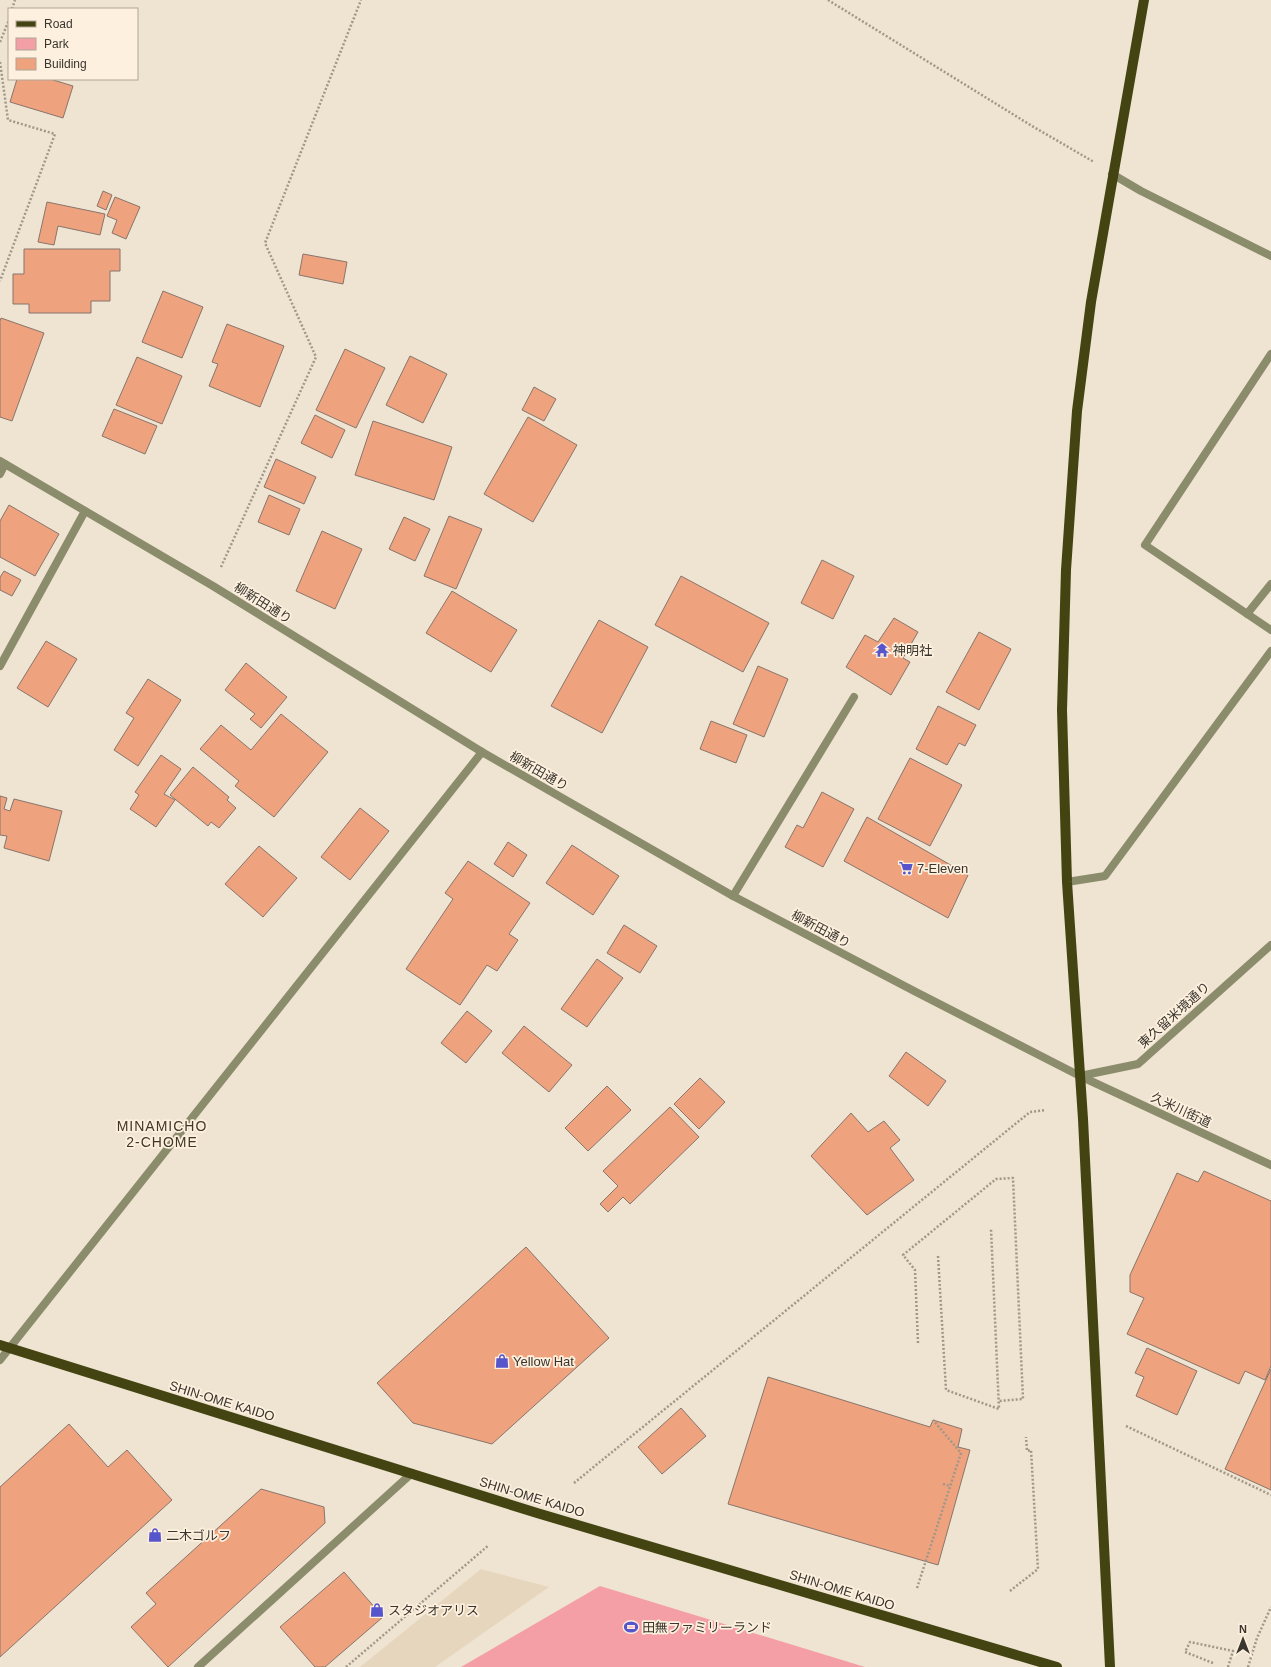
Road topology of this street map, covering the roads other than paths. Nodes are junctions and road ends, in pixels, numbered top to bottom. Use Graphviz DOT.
graph roads {
  1 [pos="1144,0"];
  2 [pos="1112,174"];
  3 [pos="1271,256"];
  4 [pos="1271,354"];
  5 [pos="2,463"];
  6 [pos="0,474"];
  7 [pos="85,511"];
  8 [pos="1271,584"];
  9 [pos="1247,614"];
  10 [pos="1271,630"];
  11 [pos="1271,651"];
  12 [pos="0,666"];
  13 [pos="854,697"];
  14 [pos="482,752"];
  15 [pos="1067,882"];
  16 [pos="733,896"];
  17 [pos="1271,944"];
  18 [pos="1080,1076"];
  19 [pos="1271,1166"];
  20 [pos="5,1346"];
  21 [pos="0,1360"];
  22 [pos="412,1473"];
  23 [pos="198,1667"];
  24 [pos="1057,1667"];
  25 [pos="1110,1667"];
  1 -- 2 [label="main road"];
  2 -- 3 [label="street"];
  2 -- 15 [label="main road"];
  4 -- 9 [label="street"];
  5 -- 6 [label="street"];
  5 -- 7 [label="street, 柳新田通り"];
  7 -- 12 [label="street"];
  7 -- 14 [label="street, 柳新田通り"];
  8 -- 9 [label="street"];
  9 -- 10 [label="street"];
  11 -- 15 [label="street"];
  13 -- 16 [label="street"];
  14 -- 16 [label="street, 柳新田通り"];
  14 -- 20 [label="street"];
  15 -- 18 [label="main road"];
  16 -- 18 [label="street, 柳新田通り"];
  17 -- 18 [label="street, 東久留米境通り"];
  18 -- 19 [label="street, 久米川街道"];
  18 -- 25 [label="main road"];
  20 -- 21 [label="street"];
  20 -- 22 [label="main road, SHIN-OME KAIDO"];
  22 -- 23 [label="street"];
  22 -- 24 [label="main road, SHIN-OME KAIDO"];
}
